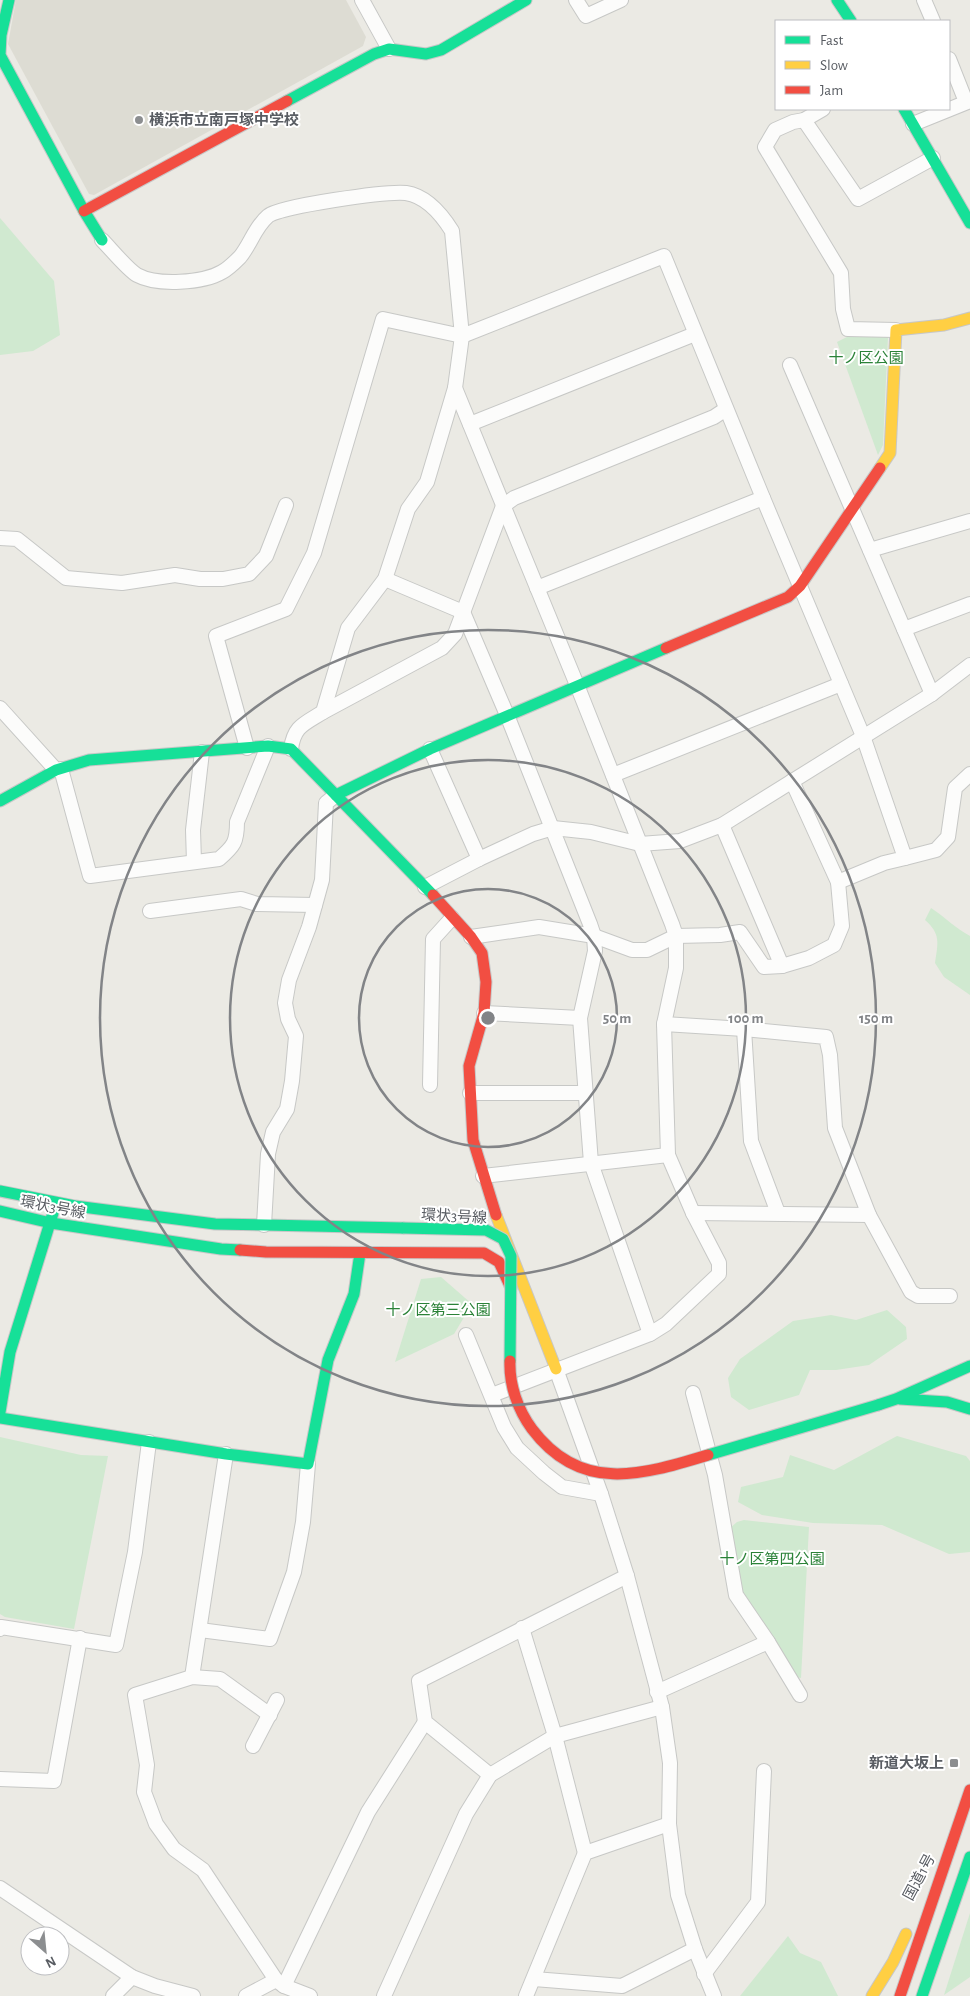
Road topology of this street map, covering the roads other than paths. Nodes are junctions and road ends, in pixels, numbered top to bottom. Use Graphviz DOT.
graph roads {
  1 [pos="9,0"];
  2 [pos="362,0"];
  3 [pos="526,0"];
  4 [pos="576,0"];
  5 [pos="621,0"];
  6 [pos="838,0"];
  7 [pos="924,0"];
  8 [pos="850,20"];
  9 [pos="933,20"];
  10 [pos="389,49"];
  11 [pos="950,61"];
  12 [pos="968,102"];
  13 [pos="950,109"];
  14 [pos="821,110"];
  15 [pos="905,110"];
  16 [pos="948,110"];
  17 [pos="804,120"];
  18 [pos="913,124"];
  19 [pos="933,158"];
  20 [pos="84,212"];
  21 [pos="970,223"];
  22 [pos="102,240"];
  23 [pos="970,318"];
  24 [pos="896,330"];
  25 [pos="694,334"];
  26 [pos="462,336"];
  27 [pos="790,365"];
  28 [pos="455,388"];
  29 [pos="726,409"];
  30 [pos="470,424"];
  31 [pos="762,498"];
  32 [pos="286,505"];
  33 [pos="502,506"];
  34 [pos="852,508"];
  35 [pos="970,522"];
  36 [pos="0,538"];
  37 [pos="870,550"];
  38 [pos="385,579"];
  39 [pos="800,586"];
  40 [pos="537,588"];
  41 [pos="970,604"];
  42 [pos="463,612"];
  43 [pos="904,629"];
  44 [pos="970,665"];
  45 [pos="841,684"];
  46 [pos="577,685"];
  47 [pos="932,694"];
  48 [pos="0,708"];
  49 [pos="323,712"];
  50 [pos="507,715"];
  51 [pos="863,736"];
  52 [pos="268,746"];
  53 [pos="247,748"];
  54 [pos="291,749"];
  55 [pos="430,749"];
  56 [pos="202,752"];
  57 [pos="58,769"];
  58 [pos="970,774"];
  59 [pos="613,775"];
  60 [pos="792,781"];
  61 [pos="336,795"];
  62 [pos="0,801"];
  63 [pos="722,825"];
  64 [pos="552,828"];
  65 [pos="640,844"];
  66 [pos="906,858"];
  67 [pos="479,859"];
  68 [pos="194,862"];
  69 [pos="838,882"];
  70 [pos="425,887"];
  71 [pos="315,905"];
  72 [pos="150,911"];
  73 [pos="452,918"];
  74 [pos="594,936"];
  75 [pos="676,936"];
  76 [pos="471,937"];
  77 [pos="782,966"];
  78 [pos="484,1012"];
  79 [pos="580,1018"];
  80 [pos="664,1024"];
  81 [pos="744,1029"];
  82 [pos="430,1085"];
  83 [pos="470,1093"];
  84 [pos="586,1093"];
  85 [pos="668,1154"];
  86 [pos="591,1163"];
  87 [pos="483,1176"];
  88 [pos="0,1191"];
  89 [pos="55,1202"];
  90 [pos="0,1211"];
  91 [pos="693,1213"];
  92 [pos="778,1213"];
  93 [pos="868,1214"];
  94 [pos="51,1223"];
  95 [pos="264,1225"];
  96 [pos="360,1253"];
  97 [pos="511,1288"];
  98 [pos="950,1296"];
  99 [pos="650,1334"];
  100 [pos="466,1335"];
  101 [pos="970,1366"];
  102 [pos="556,1369"];
  103 [pos="693,1393"];
  104 [pos="492,1395"];
  105 [pos="896,1399"];
  106 [pos="970,1409"];
  107 [pos="0,1412"];
  108 [pos="0,1418"];
  109 [pos="149,1442"];
  110 [pos="226,1454"];
  111 [pos="308,1464"];
  112 [pos="601,1494"];
  113 [pos="627,1576"];
  114 [pos="522,1628"];
  115 [pos="0,1629"];
  116 [pos="200,1630"];
  117 [pos="80,1638"];
  118 [pos="768,1642"];
  119 [pos="192,1677"];
  120 [pos="657,1692"];
  121 [pos="800,1695"];
  122 [pos="277,1700"];
  123 [pos="662,1707"];
  124 [pos="270,1715"];
  125 [pos="425,1722"];
  126 [pos="555,1736"];
  127 [pos="253,1746"];
  128 [pos="764,1771"];
  129 [pos="490,1775"];
  130 [pos="0,1779"];
  131 [pos="970,1790"];
  132 [pos="669,1824"];
  133 [pos="585,1853"];
  134 [pos="949,1853"];
  135 [pos="970,1857"];
  136 [pos="0,1888"];
  137 [pos="695,1949"];
  138 [pos="704,1974"];
  139 [pos="132,1977"];
  140 [pos="534,1978"];
  141 [pos="280,1983"];
  142 [pos="113,1996"];
  143 [pos="193,1996"];
  144 [pos="246,1996"];
  145 [pos="310,1996"];
  146 [pos="384,1996"];
  147 [pos="526,1996"];
  148 [pos="714,1996"];
  149 [pos="872,1996"];
  150 [pos="900,1996"];
  151 [pos="922,1996"];
  1 -- 20 [label="main road"];
  2 -- 10 [label="street"];
  3 -- 10 [label="main road"];
  4 -- 5 [label="street"];
  6 -- 8 [label="main road"];
  7 -- 9 [label="street"];
  10 -- 20 [label="main road"];
  11 -- 12 [label="street"];
  12 -- 13 [label="street"];
  14 -- 17 [label="street"];
  15 -- 18 [label="main road"];
  16 -- 18 [label="street"];
  17 -- 19 [label="street"];
  17 -- 24 [label="street"];
  18 -- 19 [label="main road"];
  19 -- 21 [label="main road"];
  20 -- 22 [label="main road"];
  22 -- 26 [label="street"];
  23 -- 24 [label="main road"];
  24 -- 34 [label="main road"];
  25 -- 26 [label="street"];
  25 -- 29 [label="street"];
  25 -- 30 [label="street"];
  26 -- 28 [label="street"];
  26 -- 53 [label="street"];
  27 -- 34 [label="street"];
  28 -- 30 [label="street"];
  28 -- 38 [label="street"];
  29 -- 31 [label="street"];
  29 -- 33 [label="street"];
  30 -- 33 [label="street"];
  31 -- 39 [label="street"];
  31 -- 40 [label="street"];
  32 -- 36 [label="street"];
  33 -- 40 [label="street"];
  33 -- 42 [label="street"];
  34 -- 37 [label="street"];
  34 -- 39 [label="main road"];
  35 -- 37 [label="street"];
  37 -- 43 [label="street"];
  38 -- 42 [label="street"];
  38 -- 49 [label="street"];
  39 -- 45 [label="street"];
  39 -- 46 [label="main road"];
  40 -- 46 [label="street"];
  41 -- 43 [label="street"];
  42 -- 49 [label="street"];
  42 -- 50 [label="street"];
  43 -- 47 [label="street"];
  44 -- 47 [label="street"];
  45 -- 51 [label="street"];
  45 -- 59 [label="street"];
  46 -- 50 [label="main road"];
  46 -- 59 [label="street"];
  47 -- 51 [label="street"];
  48 -- 57 [label="street"];
  49 -- 54 [label="street"];
  50 -- 55 [label="main road"];
  50 -- 64 [label="street"];
  51 -- 60 [label="street"];
  51 -- 66 [label="street"];
  52 -- 53 [label="main road"];
  52 -- 54 [label="main road"];
  52 -- 68 [label="street"];
  53 -- 56 [label="main road"];
  54 -- 61 [label="main road"];
  55 -- 61 [label="main road"];
  55 -- 67 [label="street"];
  56 -- 57 [label="main road"];
  56 -- 68 [label="street"];
  57 -- 62 [label="main road"];
  57 -- 68 [label="street"];
  58 -- 66 [label="street"];
  59 -- 65 [label="street"];
  60 -- 63 [label="street"];
  60 -- 69 [label="street"];
  61 -- 70 [label="main road"];
  61 -- 71 [label="street"];
  63 -- 65 [label="street"];
  63 -- 77 [label="street"];
  64 -- 65 [label="street"];
  64 -- 67 [label="street"];
  64 -- 74 [label="street"];
  65 -- 75 [label="street"];
  66 -- 69 [label="street"];
  67 -- 70 [label="street"];
  69 -- 77 [label="street"];
  70 -- 73 [label="main road"];
  71 -- 72 [label="street"];
  71 -- 95 [label="street"];
  73 -- 76 [label="main road"];
  73 -- 82 [label="street"];
  74 -- 75 [label="street"];
  74 -- 76 [label="street"];
  74 -- 79 [label="street"];
  75 -- 77 [label="street"];
  75 -- 80 [label="street"];
  76 -- 78 [label="main road"];
  78 -- 79 [label="street"];
  78 -- 83 [label="main road"];
  79 -- 84 [label="street"];
  80 -- 81 [label="street"];
  80 -- 85 [label="street"];
  81 -- 92 [label="street"];
  81 -- 93 [label="street"];
  83 -- 84 [label="street"];
  83 -- 87 [label="main road"];
  84 -- 86 [label="street"];
  85 -- 86 [label="street"];
  85 -- 91 [label="street"];
  86 -- 87 [label="street"];
  86 -- 99 [label="street"];
  87 -- 102 [label="main road"];
  88 -- 89 [label="main road, 環状3号線"];
  89 -- 94 [label="main road"];
  89 -- 95 [label="main road, 環状3号線"];
  90 -- 94 [label="main road, 環状3号線"];
  91 -- 92 [label="street"];
  91 -- 99 [label="street"];
  92 -- 93 [label="street"];
  93 -- 98 [label="street"];
  94 -- 96 [label="main road, 環状3号線"];
  94 -- 107 [label="main road"];
  95 -- 97 [label="main road, 環状3号線, bridge"];
  96 -- 97 [label="main road, 環状3号線"];
  96 -- 111 [label="main road"];
  97 -- 105 [label="main road, bridge"];
  99 -- 102 [label="street"];
  100 -- 104 [label="street"];
  101 -- 105 [label="main road"];
  102 -- 104 [label="street"];
  102 -- 112 [label="street"];
  103 -- 118 [label="street"];
  104 -- 112 [label="street"];
  105 -- 106 [label="main road"];
  108 -- 109 [label="main road"];
  109 -- 110 [label="main road"];
  109 -- 117 [label="street"];
  110 -- 111 [label="main road"];
  110 -- 116 [label="street"];
  111 -- 116 [label="street"];
  112 -- 113 [label="street"];
  113 -- 114 [label="street"];
  113 -- 120 [label="street"];
  114 -- 125 [label="street"];
  114 -- 126 [label="street"];
  115 -- 117 [label="street"];
  116 -- 119 [label="street"];
  117 -- 130 [label="street"];
  118 -- 120 [label="street"];
  118 -- 121 [label="street"];
  119 -- 124 [label="street"];
  119 -- 141 [label="street"];
  120 -- 123 [label="street"];
  122 -- 124 [label="street"];
  123 -- 126 [label="street"];
  123 -- 132 [label="street"];
  124 -- 127 [label="street"];
  125 -- 129 [label="street"];
  125 -- 141 [label="street"];
  126 -- 129 [label="street"];
  126 -- 133 [label="street"];
  128 -- 138 [label="street"];
  129 -- 146 [label="street"];
  131 -- 134 [label="main road"];
  132 -- 133 [label="street"];
  132 -- 137 [label="street"];
  133 -- 140 [label="street"];
  134 -- 149 [label="main road, 国道1号"];
  134 -- 150 [label="main road, 国道1号"];
  135 -- 151 [label="main road"];
  136 -- 139 [label="street"];
  137 -- 138 [label="street"];
  137 -- 140 [label="street"];
  138 -- 148 [label="street"];
  139 -- 142 [label="street"];
  139 -- 143 [label="street"];
  140 -- 147 [label="street"];
  141 -- 144 [label="street"];
  141 -- 145 [label="street"];
}
